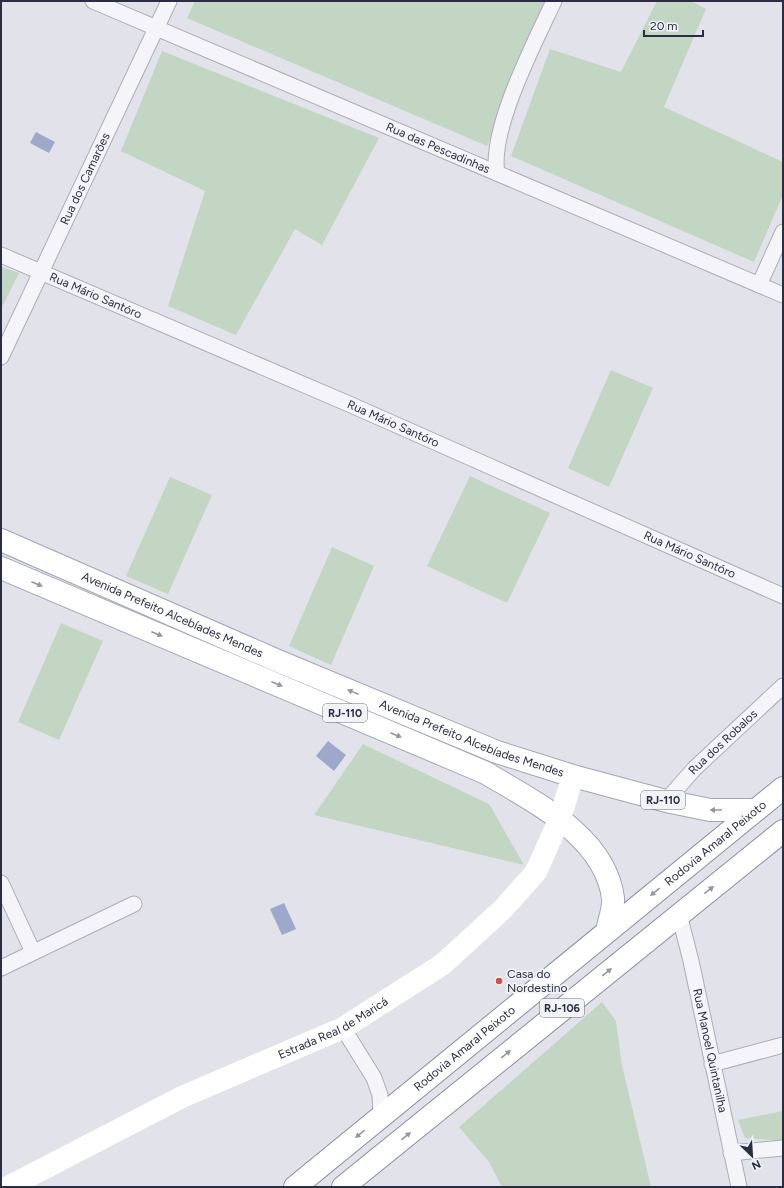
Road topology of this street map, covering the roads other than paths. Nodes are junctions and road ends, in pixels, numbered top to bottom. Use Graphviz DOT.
graph roads {
  1 [pos="93,1"];
  2 [pos="169,1"];
  3 [pos="554,1"];
  4 [pos="156,28"];
  5 [pos="497,173"];
  6 [pos="783,232"];
  7 [pos="1,255"];
  8 [pos="41,272"];
  9 [pos="759,285"];
  10 [pos="783,294"];
  11 [pos="1,357"];
  12 [pos="1,540"];
  13 [pos="1,568"];
  14 [pos="783,596"];
  15 [pos="783,686"];
  16 [pos="449,732"];
  17 [pos="440,753"];
  18 [pos="573,776"];
  19 [pos="783,788"];
  20 [pos="666,801"];
  21 [pos="755,810"];
  22 [pos="560,818"];
  23 [pos="783,831"];
  24 [pos="1,883"];
  25 [pos="134,904"];
  26 [pos="679,914"];
  27 [pos="607,931"];
  28 [pos="33,952"];
  29 [pos="1,968"];
  30 [pos="342,1028"];
  31 [pos="783,1045"];
  32 [pos="712,1064"];
  33 [pos="374,1078"];
  34 [pos="406,1097"];
  35 [pos="381,1117"];
  36 [pos="783,1148"];
  37 [pos="731,1153"];
  38 [pos="8,1187"];
  39 [pos="295,1187"];
  40 [pos="343,1187"];
  41 [pos="739,1187"];
  1 -- 4 [label="street, Rua das Pescadinhas"];
  2 -- 4 [label="street, Rua dos Camarões"];
  3 -- 5 [label="street"];
  4 -- 5 [label="street, Rua das Pescadinhas"];
  4 -- 8 [label="street, Rua dos Camarões"];
  5 -- 9 [label="street, Rua das Pescadinhas"];
  6 -- 9 [label="street"];
  7 -- 8 [label="street, Rua Mário Santóro"];
  8 -- 11 [label="street, Rua dos Camarões"];
  8 -- 14 [label="street, Rua Mário Santóro"];
  9 -- 10 [label="street, Rua das Pescadinhas"];
  16 -- 12 [label="main road, Avenida Prefeito Alcebíades Mendes / RJ-110, one-way"];
  13 -- 17 [label="main road, Avenida Prefeito Alcebíades Mendes / RJ-110, one-way"];
  15 -- 20 [label="street, Rua dos Robalos"];
  16 -- 17 [label="main road"];
  16 -- 18 [label="main road, Avenida Prefeito Alcebíades Mendes / RJ-110"];
  17 -- 22 [label="main road, Avenida Prefeito Alcebíades Mendes / RJ-110"];
  18 -- 20 [label="main road, Avenida Prefeito Alcebíades Mendes / RJ-110"];
  18 -- 22 [label="main road, Estrada Real de Maricá"];
  19 -- 21 [label="main road, Rodovia Amaral Peixoto / RJ-106"];
  21 -- 20 [label="main road, Avenida Prefeito Alcebíades Mendes / RJ-110, one-way"];
  21 -- 27 [label="main road, Rodovia Amaral Peixoto / RJ-106, one-way"];
  22 -- 27 [label="main road, Avenida Prefeito Alcebíades Mendes / RJ-110"];
  22 -- 30 [label="main road, Estrada Real de Maricá"];
  26 -- 23 [label="main road, RJ-106, one-way"];
  24 -- 28 [label="street"];
  25 -- 28 [label="street"];
  26 -- 32 [label="street, Rua Manoel Quintanilha"];
  40 -- 26 [label="main road, RJ-106, one-way"];
  27 -- 34 [label="main road, Rodovia Amaral Peixoto / RJ-106"];
  28 -- 29 [label="street"];
  30 -- 33 [label="street"];
  30 -- 38 [label="main road, Estrada Real de Maricá"];
  31 -- 32 [label="street"];
  32 -- 37 [label="street, Rua Manoel Quintanilha"];
  33 -- 34 [label="street"];
  33 -- 35 [label="street"];
  34 -- 35 [label="main road, Rodovia Amaral Peixoto / RJ-106"];
  35 -- 39 [label="main road, Rodovia Amaral Peixoto / RJ-106, one-way"];
  36 -- 37 [label="street"];
  37 -- 41 [label="street, Rua Manoel Quintanilha"];
}
